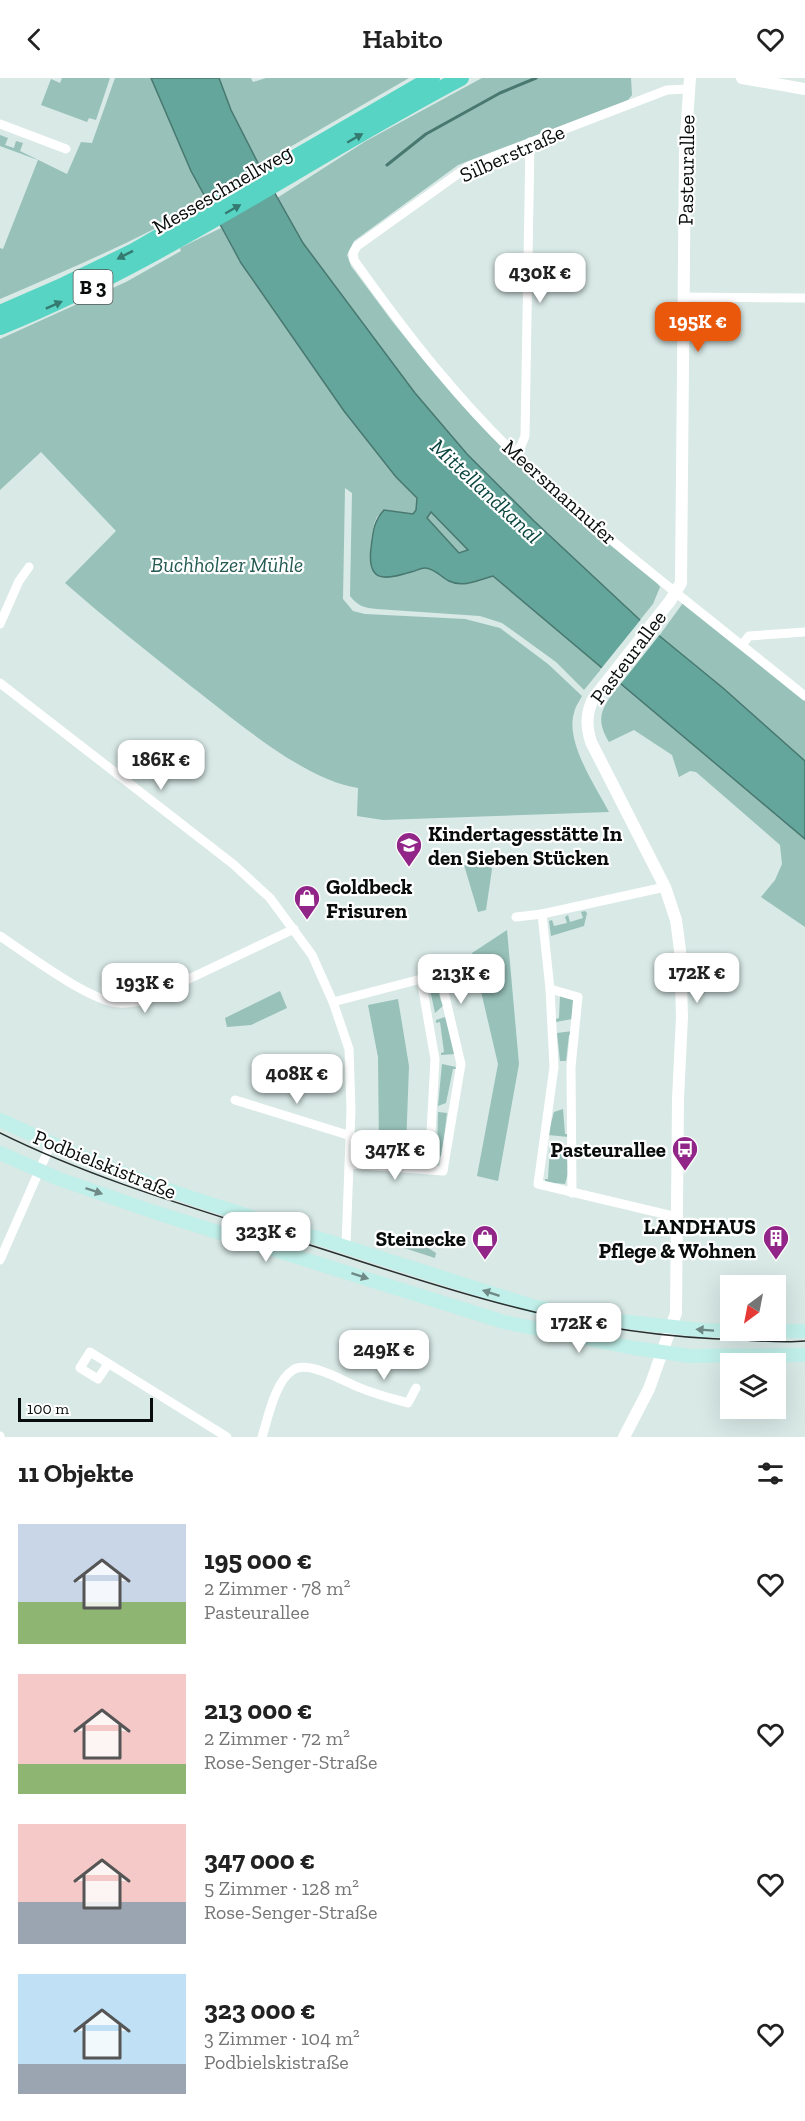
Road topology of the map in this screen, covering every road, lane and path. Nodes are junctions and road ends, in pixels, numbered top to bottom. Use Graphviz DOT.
graph roads {
  1 [pos="432,78"];
  2 [pos="460,78"];
  3 [pos="742,78"];
  4 [pos="689,84"];
  5 [pos="805,89"];
  6 [pos="0,124"];
  7 [pos="530,142"];
  8 [pos="66,149"];
  9 [pos="302,161"];
  10 [pos="180,233"];
  11 [pos="353,253"];
  12 [pos="684,297"];
  13 [pos="805,298"];
  14 [pos="0,313"];
  15 [pos="0,327"];
  16 [pos="514,453"];
  17 [pos="29,567"];
  18 [pos="676,593"];
  19 [pos="0,624"];
  20 [pos="805,632"];
  21 [pos="742,645"];
  22 [pos="0,683"];
  23 [pos="805,696"];
  24 [pos="665,887"];
  25 [pos="542,914"];
  26 [pos="516,917"];
  27 [pos="294,929"];
  28 [pos="0,936"];
  29 [pos="421,979"];
  30 [pos="550,989"];
  31 [pos="333,1002"];
  32 [pos="235,1100"];
  33 [pos="0,1120"];
  34 [pos="351,1136"];
  35 [pos="51,1144"];
  36 [pos="0,1152"];
  37 [pos="350,1164"];
  38 [pos="429,1170"];
  39 [pos="39,1171"];
  40 [pos="572,1193"];
  41 [pos="677,1217"];
  42 [pos="346,1246"];
  43 [pos="0,1260"];
  44 [pos="672,1326"];
  45 [pos="805,1331"];
  46 [pos="661,1352"];
  47 [pos="805,1355"];
  48 [pos="108,1364"];
  49 [pos="416,1388"];
  50 [pos="227,1437"];
  51 [pos="262,1437"];
  52 [pos="624,1437"];
  1 -- 9 [label="highway, Messeschnellweg / B 3"];
  9 -- 2 [label="highway, Messeschnellweg / B 3, one-way"];
  3 -- 5 [label="street"];
  4 -- 7 [label="street, Silberstraße"];
  4 -- 12 [label="street, Pasteurallee"];
  6 -- 8 [label="street"];
  7 -- 11 [label="street, Silberstraße"];
  7 -- 16 [label="street"];
  9 -- 10 [label="highway, Messeschnellweg / B 3"];
  10 -- 14 [label="highway, Messeschnellweg / B 3, one-way"];
  15 -- 10 [label="highway, Messeschnellweg / B 3, one-way"];
  11 -- 16 [label="street, Meersmannufer"];
  12 -- 13 [label="street"];
  12 -- 18 [label="street, Pasteurallee"];
  16 -- 18 [label="street, Meersmannufer"];
  17 -- 19 [label="street"];
  18 -- 21 [label="street, Meersmannufer"];
  18 -- 24 [label="street, Pasteurallee"];
  20 -- 21 [label="street"];
  21 -- 23 [label="street, Meersmannufer"];
  22 -- 27 [label="street"];
  24 -- 25 [label="street"];
  24 -- 41 [label="street, Pasteurallee"];
  25 -- 26 [label="street"];
  25 -- 30 [label="street"];
  27 -- 28 [label="street"];
  27 -- 31 [label="street"];
  29 -- 31 [label="street"];
  29 -- 38 [label="street"];
  29 -- 38 [label="street"];
  30 -- 40 [label="street"];
  30 -- 40 [label="street"];
  31 -- 34 [label="street"];
  32 -- 34 [label="street"];
  33 -- 35 [label="main road, Podbielskistraße"];
  34 -- 37 [label="street"];
  35 -- 39 [label="street"];
  35 -- 42 [label="main road, Podbielskistraße"];
  36 -- 39 [label="main road, Podbielskistraße"];
  37 -- 38 [label="street"];
  37 -- 42 [label="street"];
  39 -- 43 [label="street"];
  39 -- 46 [label="main road, Podbielskistraße, one-way"];
  40 -- 41 [label="street"];
  41 -- 44 [label="street, Pasteurallee"];
  44 -- 42 [label="main road, Podbielskistraße, one-way"];
  45 -- 44 [label="main road, Podbielskistraße, one-way"];
  44 -- 46 [label="street, Pasteurallee"];
  46 -- 47 [label="main road, Podbielskistraße"];
  46 -- 52 [label="street, Pasteurallee"];
  48 -- 50 [label="street"];
  49 -- 51 [label="street"];
}
